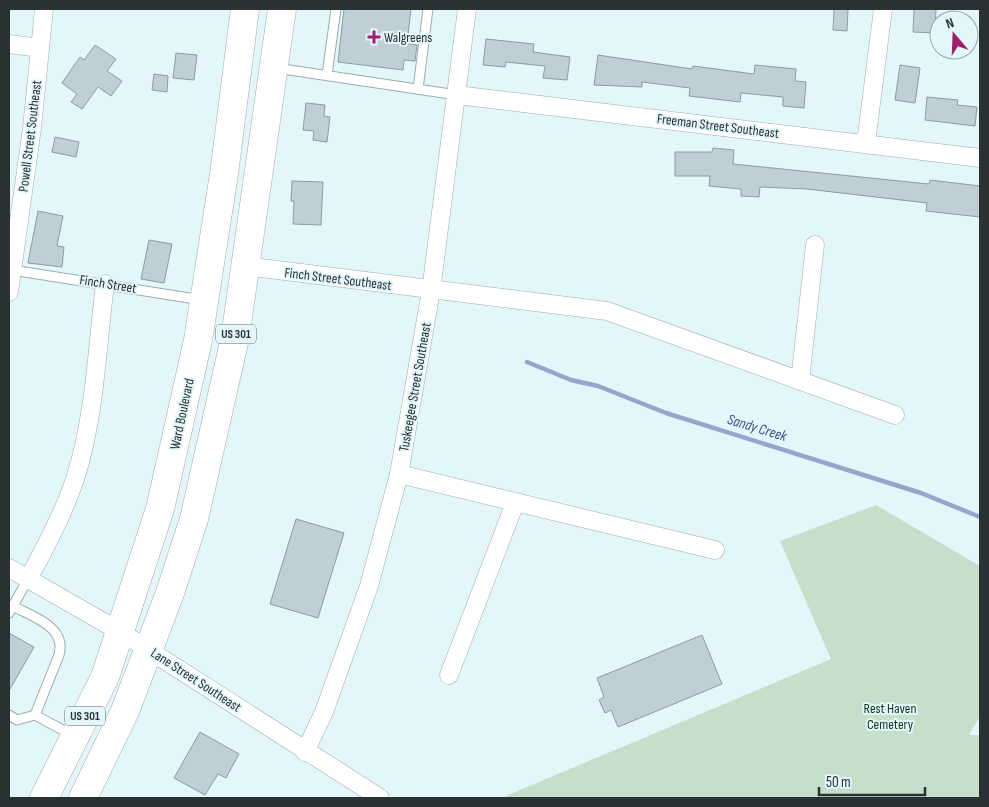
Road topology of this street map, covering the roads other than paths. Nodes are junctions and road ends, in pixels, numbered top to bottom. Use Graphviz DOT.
graph roads {
  1 [pos="44,9"];
  2 [pos="245,9"];
  3 [pos="282,9"];
  4 [pos="336,9"];
  5 [pos="428,9"];
  6 [pos="466,9"];
  7 [pos="883,9"];
  8 [pos="9,44"];
  9 [pos="40,48"];
  10 [pos="274,68"];
  11 [pos="327,76"];
  12 [pos="418,89"];
  13 [pos="456,95"];
  14 [pos="866,143"];
  15 [pos="980,158"];
  16 [pos="815,245"];
  17 [pos="245,266"];
  18 [pos="11,269"];
  19 [pos="105,284"];
  20 [pos="431,290"];
  21 [pos="9,292"];
  22 [pos="204,300"];
  23 [pos="800,381"];
  24 [pos="895,415"];
  25 [pos="399,474"];
  26 [pos="515,503"];
  27 [pos="715,550"];
  28 [pos="9,568"];
  29 [pos="28,579"];
  30 [pos="11,610"];
  31 [pos="119,631"];
  32 [pos="148,649"];
  33 [pos="448,675"];
  34 [pos="35,715"];
  35 [pos="9,716"];
  36 [pos="75,737"];
  37 [pos="305,752"];
  38 [pos="44,798"];
  39 [pos="83,798"];
  40 [pos="380,798"];
  1 -- 9 [label="street, Powell Street Southeast"];
  2 -- 22 [label="highway, Ward Boulevard / US 301"];
  3 -- 10 [label="highway, US 301"];
  4 -- 11 [label="lane"];
  5 -- 12 [label="lane"];
  6 -- 13 [label="street, Tuskeegee Street Southeast"];
  7 -- 14 [label="street"];
  8 -- 9 [label="street"];
  9 -- 18 [label="street, Powell Street Southeast"];
  10 -- 11 [label="lane"];
  10 -- 17 [label="highway, US 301"];
  11 -- 12 [label="lane"];
  12 -- 13 [label="lane"];
  13 -- 14 [label="street, Freeman Street Southeast"];
  13 -- 20 [label="street, Tuskeegee Street Southeast"];
  14 -- 15 [label="street, Freeman Street Southeast"];
  16 -- 23 [label="street"];
  17 -- 20 [label="street, Finch Street Southeast"];
  17 -- 32 [label="highway, US 301"];
  18 -- 19 [label="lane, Finch Street"];
  18 -- 21 [label="street, Powell Street Southeast"];
  19 -- 22 [label="lane, Finch Street"];
  19 -- 29 [label="street"];
  20 -- 23 [label="street, Finch Street Southeast"];
  20 -- 25 [label="street, Tuskeegee Street Southeast"];
  22 -- 31 [label="highway, Ward Boulevard / US 301"];
  23 -- 24 [label="street, Finch Street Southeast"];
  25 -- 26 [label="street"];
  25 -- 37 [label="street, Tuskeegee Street Southeast"];
  26 -- 27 [label="street"];
  26 -- 33 [label="street"];
  28 -- 29 [label="street, Lane Street Southeast"];
  29 -- 30 [label="lane"];
  29 -- 31 [label="street, Lane Street Southeast"];
  30 -- 34 [label="lane"];
  31 -- 32 [label="street, Lane Street Southeast"];
  31 -- 36 [label="highway, Ward Boulevard / US 301"];
  32 -- 37 [label="street, Lane Street Southeast"];
  32 -- 39 [label="highway, US 301"];
  34 -- 35 [label="lane"];
  34 -- 36 [label="lane"];
  36 -- 38 [label="highway, Ward Boulevard / US 301"];
  37 -- 40 [label="street, Lane Street Southeast"];
}
